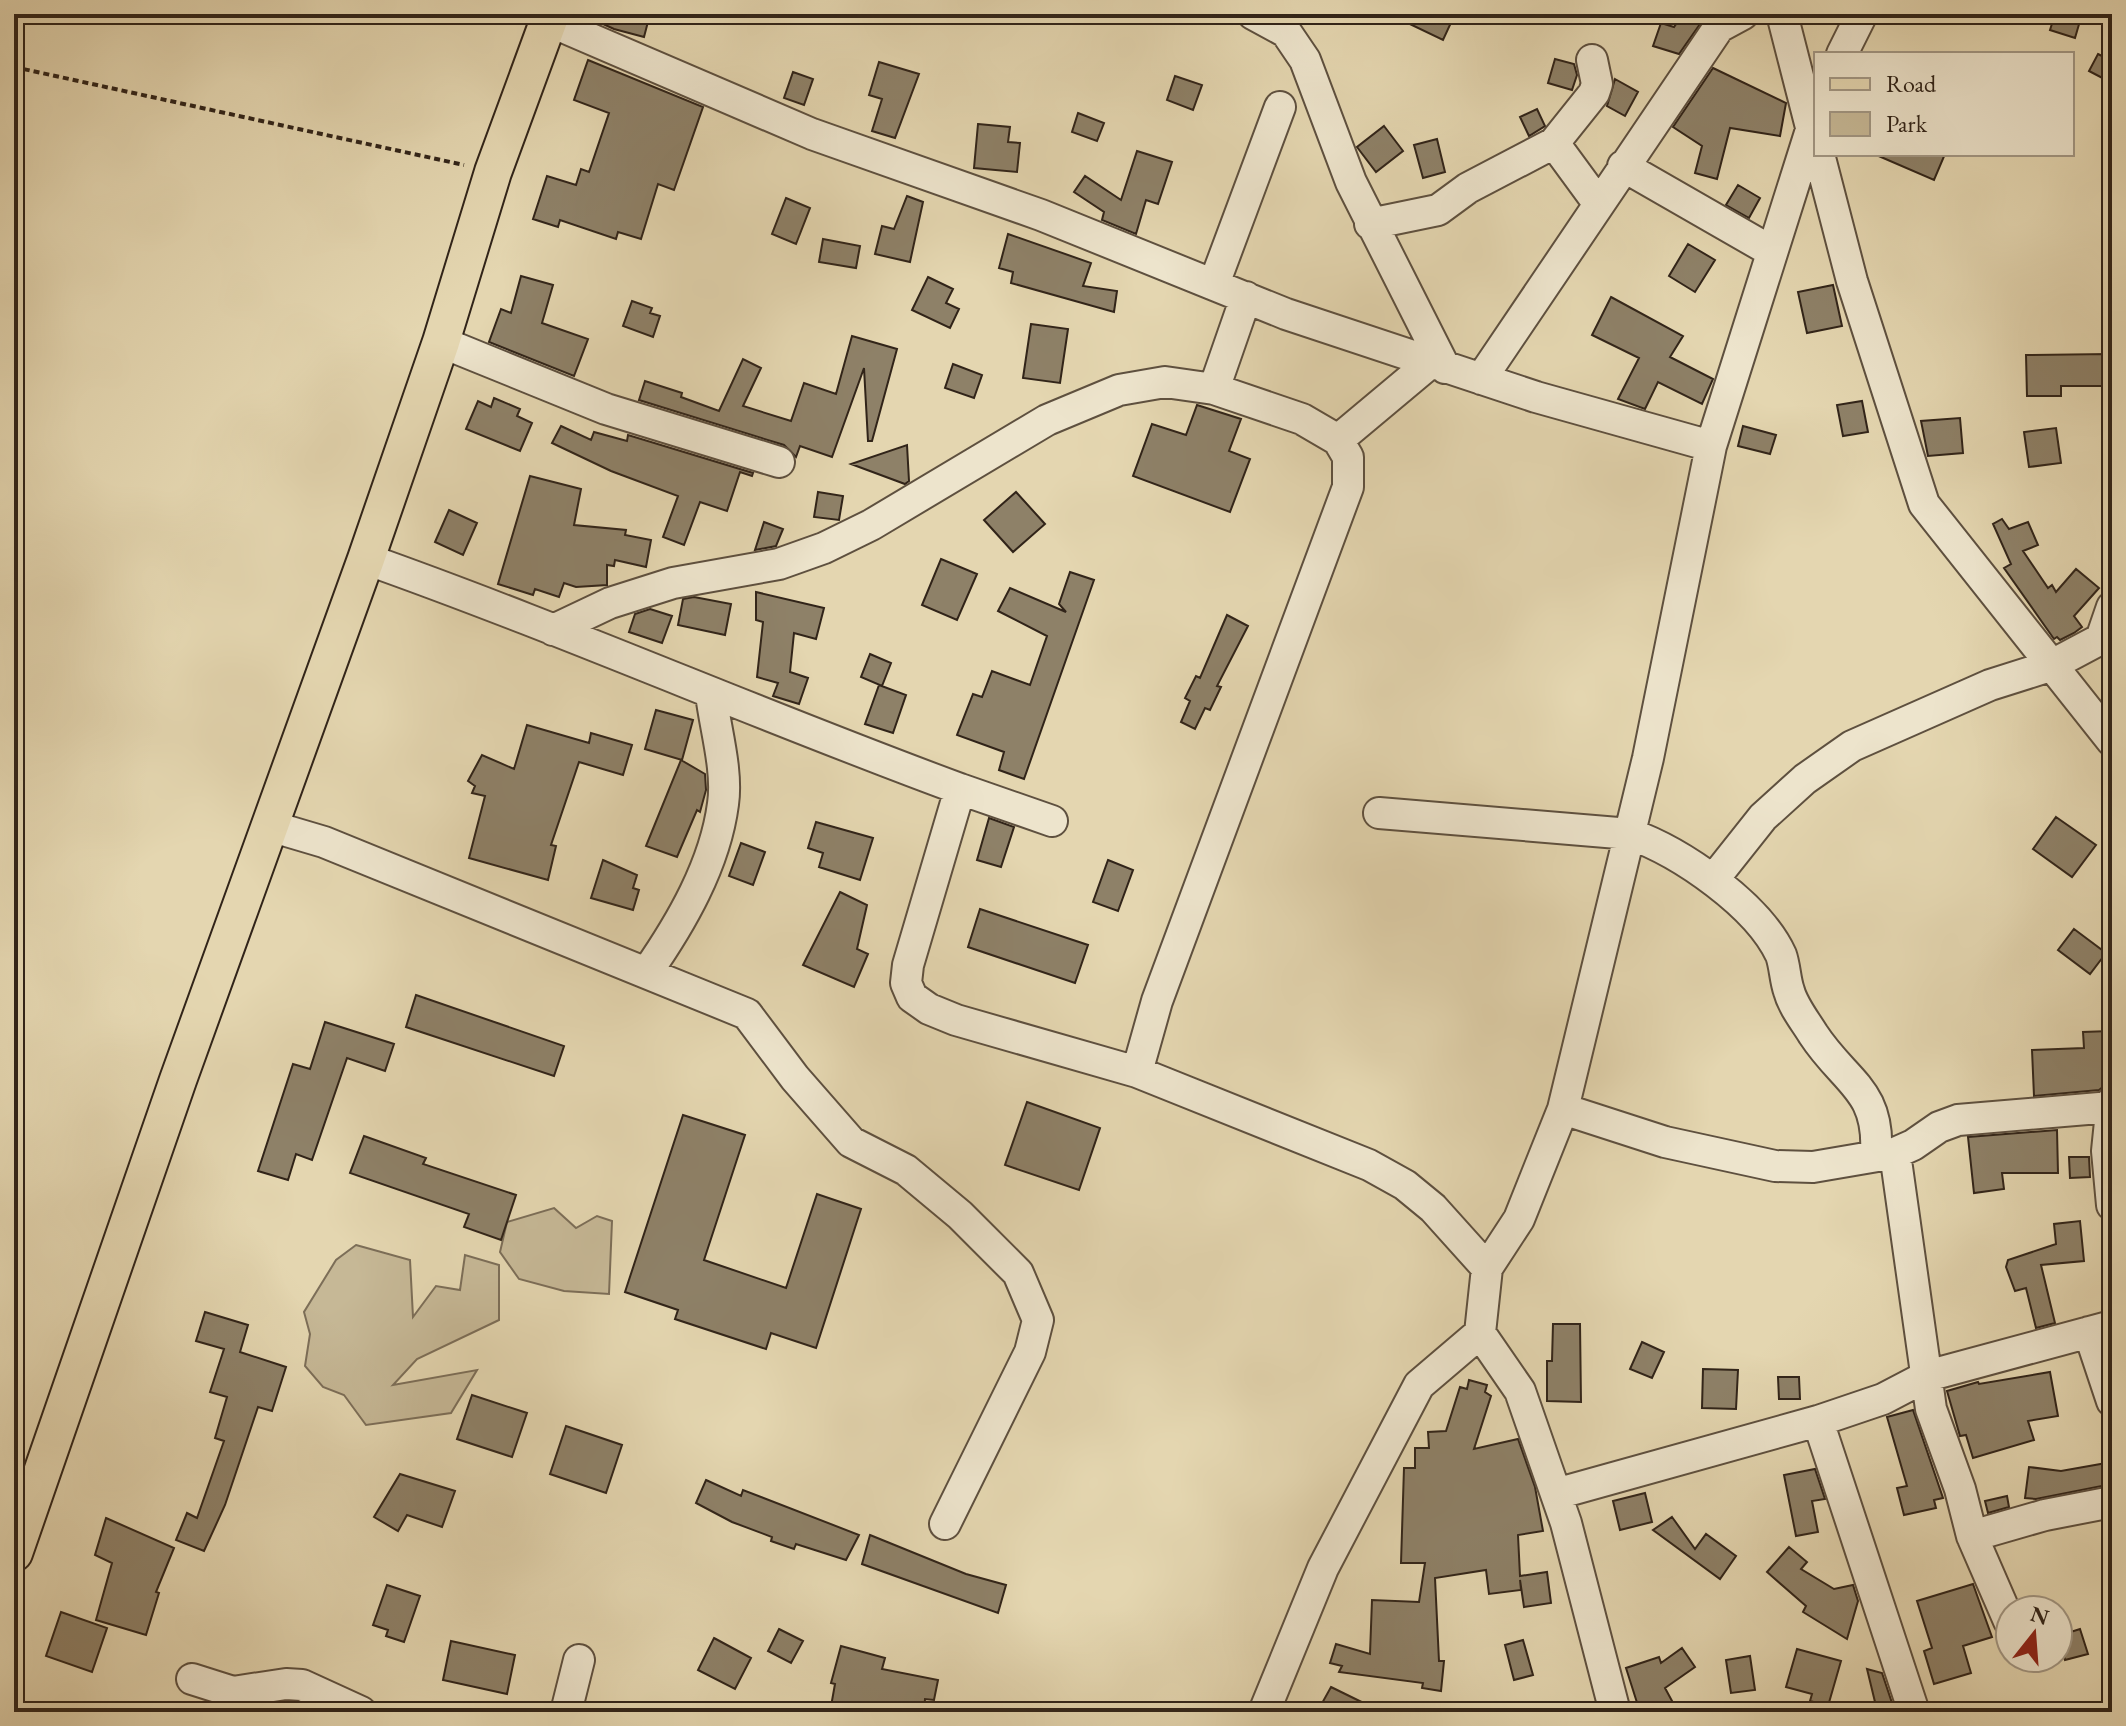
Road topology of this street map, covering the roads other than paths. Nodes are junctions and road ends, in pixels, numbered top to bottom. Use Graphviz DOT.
graph roads {
  1 [pos="1253,14"];
  2 [pos="1743,14"];
  3 [pos="1782,14"];
  4 [pos="1862,14"];
  5 [pos="550,17"];
  6 [pos="1843,52"];
  7 [pos="1592,60"];
  8 [pos="1280,107"];
  9 [pos="1814,131"];
  10 [pos="1814,138"];
  11 [pos="1554,143"];
  12 [pos="1820,156"];
  13 [pos="1623,166"];
  14 [pos="1598,203"];
  15 [pos="1370,224"];
  16 [pos="1771,251"];
  17 [pos="1214,284"];
  18 [pos="1246,297"];
  19 [pos="441,342"];
  20 [pos="1437,366"];
  21 [pos="1481,379"];
  22 [pos="1214,389"];
  23 [pos="1338,440"];
  24 [pos="1711,446"];
  25 [pos="779,462"];
  26 [pos="366,559"];
  27 [pos="2112,607"];
  28 [pos="553,630"];
  29 [pos="2107,636"];
  30 [pos="2050,666"];
  31 [pos="711,694"];
  32 [pos="2112,741"];
  33 [pos="960,789"];
  34 [pos="1379,813"];
  35 [pos="1052,821"];
  36 [pos="270,826"];
  37 [pos="1630,834"];
  38 [pos="1713,880"];
  39 [pos="647,972"];
  40 [pos="1137,1072"];
  41 [pos="2112,1104"];
  42 [pos="1563,1109"];
  43 [pos="1886,1153"];
  44 [pos="2112,1205"];
  45 [pos="1487,1268"];
  46 [pos="2100,1329"];
  47 [pos="1480,1333"];
  48 [pos="1927,1376"];
  49 [pos="2112,1401"];
  50 [pos="1818,1421"];
  51 [pos="1556,1494"];
  52 [pos="2112,1502"];
  53 [pos="945,1524"];
  54 [pos="1972,1536"];
  55 [pos="14,1553"];
  56 [pos="1997,1594"];
  57 [pos="579,1660"];
  58 [pos="192,1679"];
  59 [pos="361,1712"];
  60 [pos="566,1712"];
  61 [pos="1264,1712"];
  62 [pos="1615,1712"];
  63 [pos="1914,1712"];
  1 -- 15 [label="street"];
  2 -- 13 [label="street"];
  3 -- 9 [label="street"];
  4 -- 6 [label="street"];
  5 -- 17 [label="street"];
  5 -- 19 [label="main road"];
  7 -- 11 [label="street"];
  8 -- 17 [label="street"];
  10 -- 16 [label="street"];
  11 -- 14 [label="street"];
  11 -- 15 [label="street"];
  12 -- 30 [label="street"];
  13 -- 14 [label="street"];
  13 -- 16 [label="street"];
  14 -- 21 [label="street"];
  15 -- 20 [label="street"];
  16 -- 24 [label="street"];
  17 -- 18 [label="street"];
  18 -- 20 [label="street"];
  18 -- 22 [label="street"];
  19 -- 25 [label="street"];
  19 -- 26 [label="main road"];
  20 -- 21 [label="street"];
  20 -- 23 [label="street"];
  21 -- 24 [label="street"];
  22 -- 23 [label="street"];
  22 -- 28 [label="street"];
  23 -- 40 [label="street"];
  24 -- 37 [label="street"];
  26 -- 28 [label="street"];
  26 -- 36 [label="main road"];
  27 -- 29 [label="street"];
  28 -- 31 [label="street"];
  29 -- 30 [label="street"];
  30 -- 32 [label="street"];
  30 -- 38 [label="street"];
  31 -- 33 [label="street"];
  31 -- 39 [label="street"];
  33 -- 35 [label="street"];
  33 -- 40 [label="street"];
  34 -- 37 [label="street"];
  36 -- 39 [label="street"];
  36 -- 55 [label="main road"];
  37 -- 38 [label="street"];
  37 -- 42 [label="street"];
  38 -- 43 [label="street"];
  39 -- 53 [label="street"];
  40 -- 45 [label="street"];
  41 -- 43 [label="street"];
  41 -- 44 [label="street"];
  42 -- 43 [label="street"];
  42 -- 45 [label="street"];
  43 -- 48 [label="street"];
  45 -- 47 [label="street"];
  46 -- 48 [label="street"];
  46 -- 49 [label="street"];
  47 -- 51 [label="street"];
  47 -- 61 [label="street"];
  48 -- 50 [label="street"];
  48 -- 54 [label="street"];
  50 -- 51 [label="street"];
  50 -- 63 [label="street"];
  51 -- 62 [label="street"];
  52 -- 54 [label="street"];
  54 -- 56 [label="street"];
  57 -- 60 [label="street"];
  58 -- 59 [label="street"];
}
